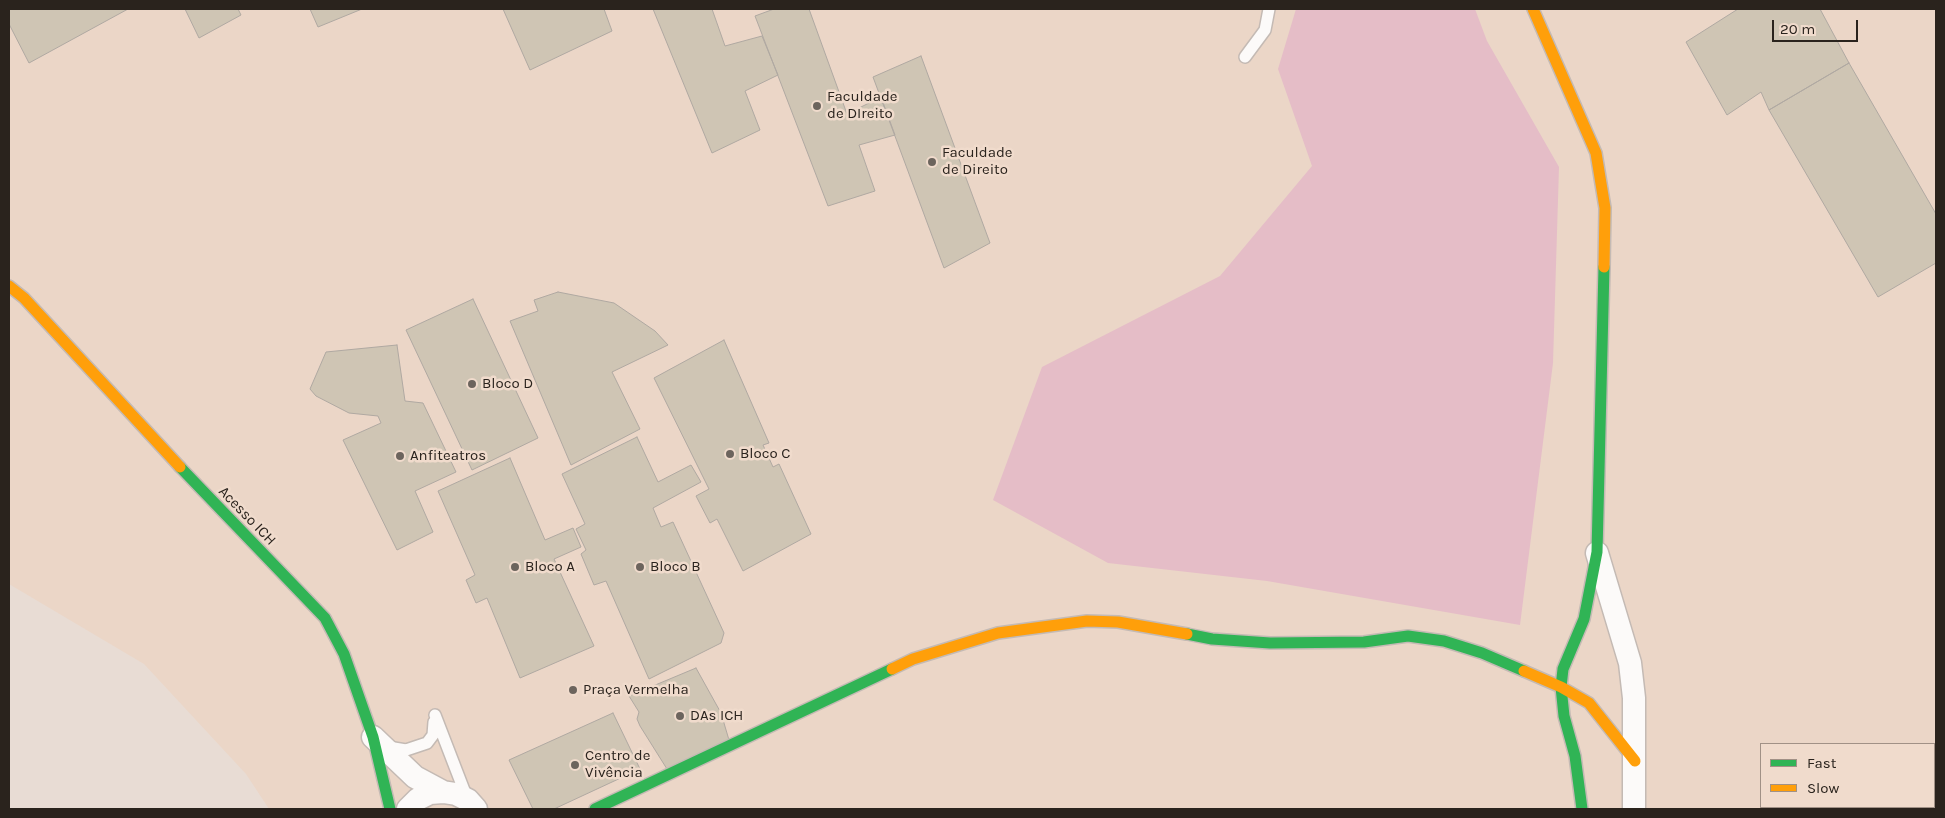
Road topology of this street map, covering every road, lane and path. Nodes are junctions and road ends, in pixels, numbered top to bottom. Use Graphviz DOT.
graph roads {
  1 [pos="1269,9"];
  2 [pos="1533,9"];
  3 [pos="1245,57"];
  4 [pos="9,286"];
  5 [pos="1597,552"];
  6 [pos="1561,687"];
  7 [pos="378,742"];
  8 [pos="1635,761"];
  9 [pos="443,792"];
  10 [pos="472,805"];
  11 [pos="390,809"];
  12 [pos="408,809"];
  13 [pos="595,809"];
  14 [pos="1582,809"];
  15 [pos="1634,809"];
  1 -- 3 [label="lane"];
  2 -- 5 [label="street"];
  4 -- 7 [label="street, Acesso ICH"];
  5 -- 6 [label="street"];
  5 -- 8 [label="street"];
  6 -- 8 [label="street"];
  6 -- 13 [label="street"];
  6 -- 14 [label="street"];
  7 -- 9 [label="street"];
  7 -- 10 [label="lane"];
  7 -- 11 [label="street, Acesso ICH"];
  8 -- 15 [label="street"];
  9 -- 10 [label="street"];
  9 -- 12 [label="street"];
}
